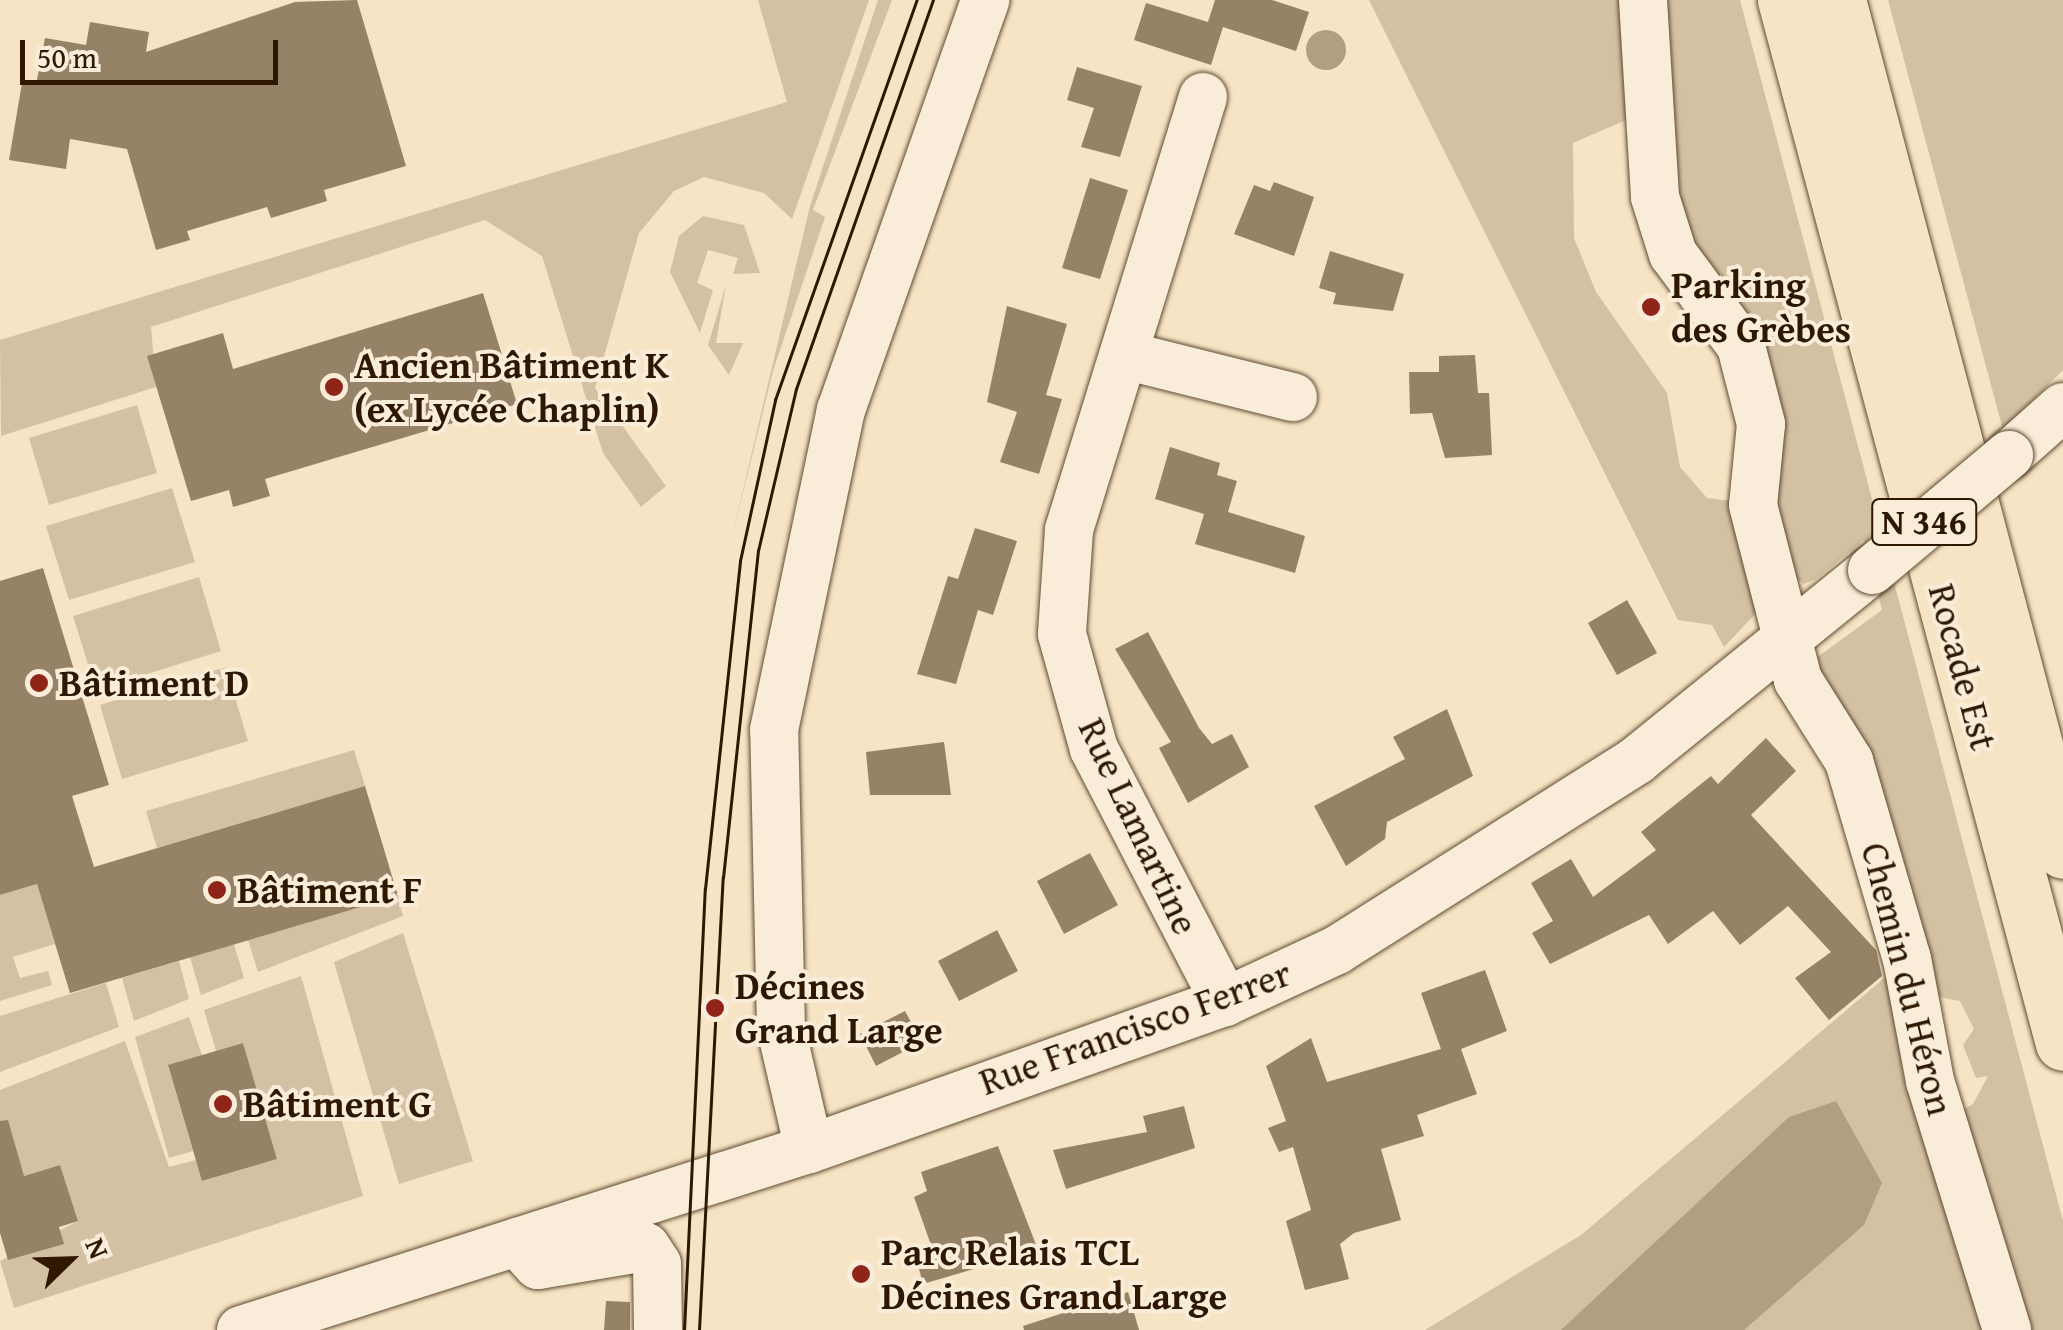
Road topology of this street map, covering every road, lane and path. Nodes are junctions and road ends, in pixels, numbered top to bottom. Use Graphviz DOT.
graph roads {
  1 [pos="985,0"];
  2 [pos="1644,0"];
  3 [pos="1785,0"];
  4 [pos="1838,0"];
  5 [pos="1203,97"];
  6 [pos="1128,356"];
  7 [pos="1293,397"];
  8 [pos="2063,407"];
  9 [pos="1788,638"];
  10 [pos="2063,852"];
  11 [pos="1224,1002"];
  12 [pos="2063,1044"];
  13 [pos="809,1149"];
  14 [pos="518,1242"];
  15 [pos="241,1330"];
  16 [pos="658,1330"];
  17 [pos="2007,1330"];
  1 -- 13 [label="street"];
  2 -- 9 [label="street, Chemin du Héron"];
  3 -- 12 [label="highway, Rocade Est / N 346"];
  4 -- 10 [label="highway, Rocade Est / N 346"];
  5 -- 6 [label="street, Rue Lamartine"];
  6 -- 7 [label="street"];
  6 -- 11 [label="street, Rue Lamartine"];
  8 -- 9 [label="street, Rue Francisco Ferrer, bridge"];
  9 -- 11 [label="street, Rue Francisco Ferrer"];
  9 -- 17 [label="street, Chemin du Héron"];
  11 -- 13 [label="street, Rue Francisco Ferrer"];
  13 -- 14 [label="street, Rue Francisco Ferrer"];
  14 -- 15 [label="street, Rue Francisco Ferrer"];
  14 -- 16 [label="street"];
}
